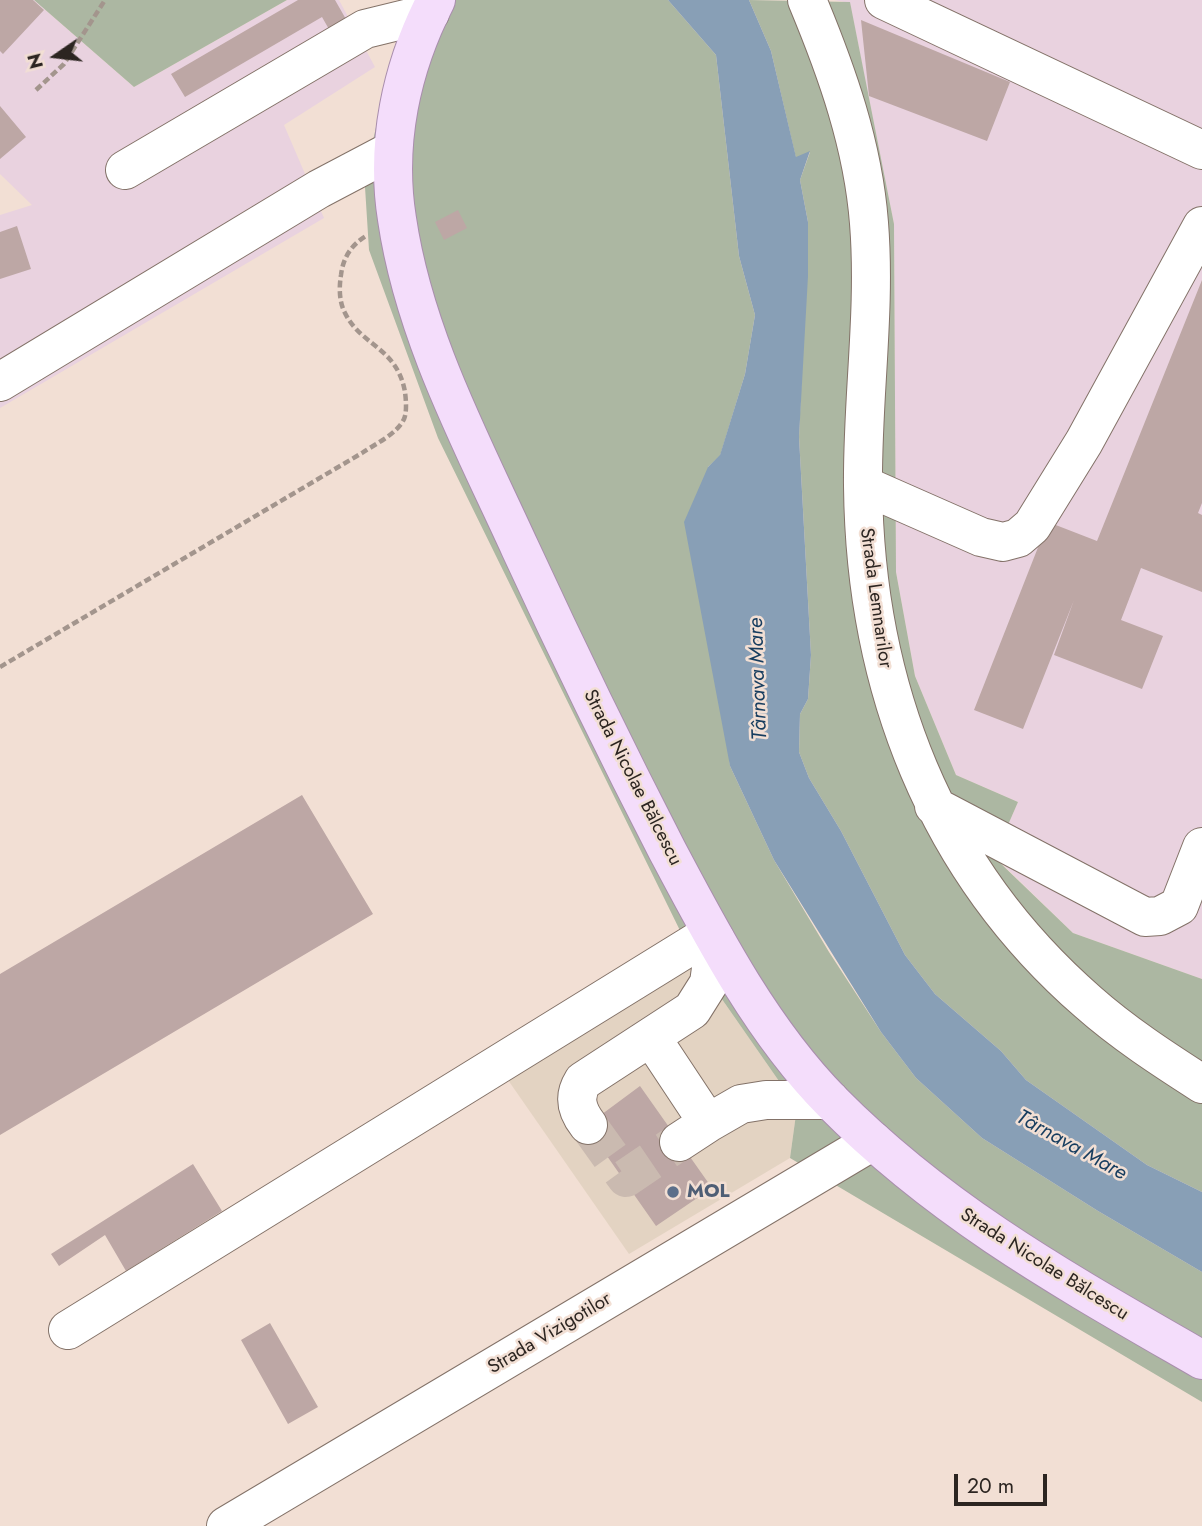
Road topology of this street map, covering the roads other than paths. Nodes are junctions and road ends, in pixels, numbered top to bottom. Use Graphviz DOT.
graph roads {
  1 [pos="807,0"];
  2 [pos="884,0"];
  3 [pos="433,6"];
  4 [pos="393,150"];
  5 [pos="1202,150"];
  6 [pos="125,170"];
  7 [pos="1202,226"];
  8 [pos="0,382"];
  9 [pos="863,485"];
  10 [pos="934,806"];
  11 [pos="1202,847"];
  12 [pos="713,936"];
  13 [pos="760,1009"];
  14 [pos="692,1010"];
  15 [pos="651,1037"];
  16 [pos="1202,1084"];
  17 [pos="830,1100"];
  18 [pos="588,1125"];
  19 [pos="873,1141"];
  20 [pos="68,1329"];
  21 [pos="1202,1360"];
  22 [pos="226,1526"];
  1 -- 9 [label="street, Strada Lemnarilor"];
  2 -- 5 [label="street"];
  3 -- 4 [label="main road, Strada Nicolae Bălcescu"];
  3 -- 6 [label="street"];
  4 -- 8 [label="street"];
  4 -- 12 [label="main road, Strada Nicolae Bălcescu"];
  7 -- 9 [label="street"];
  9 -- 10 [label="street, Strada Lemnarilor"];
  10 -- 11 [label="street"];
  10 -- 16 [label="street, Strada Lemnarilor"];
  12 -- 13 [label="main road, Strada Nicolae Bălcescu"];
  12 -- 14 [label="street"];
  12 -- 20 [label="street"];
  13 -- 14 [label="street"];
  13 -- 17 [label="main road, Strada Nicolae Bălcescu"];
  14 -- 15 [label="street"];
  15 -- 17 [label="street"];
  15 -- 18 [label="street"];
  17 -- 19 [label="main road, Strada Nicolae Bălcescu"];
  19 -- 21 [label="main road, Strada Nicolae Bălcescu"];
  19 -- 22 [label="street, Strada Vizigotilor"];
}
